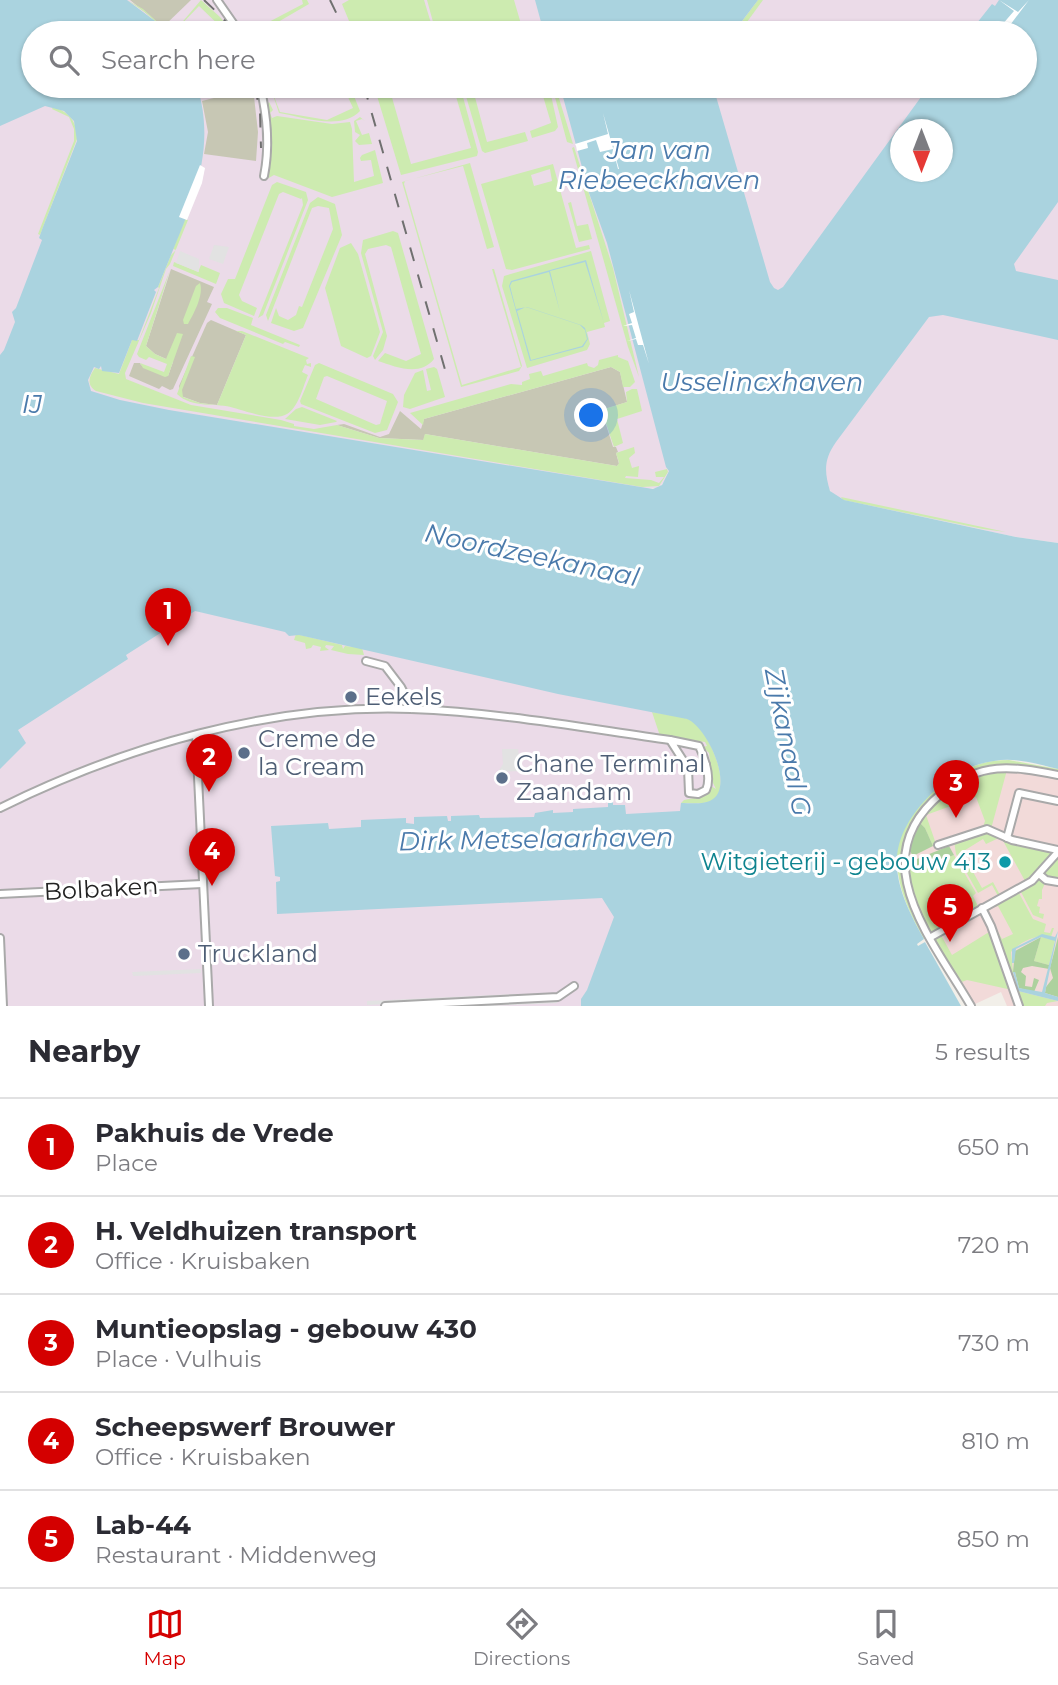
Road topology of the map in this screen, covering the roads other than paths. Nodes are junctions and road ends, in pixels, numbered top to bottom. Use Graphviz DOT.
graph roads {
  1 [pos="217,0"];
  2 [pos="232,21"];
  3 [pos="262,98"];
  4 [pos="264,176"];
  5 [pos="366,661"];
  6 [pos="412,709"];
  7 [pos="196,735"];
  8 [pos="670,740"];
  9 [pos="706,764"];
  10 [pos="688,768"];
  11 [pos="1058,775"];
  12 [pos="1058,801"];
  13 [pos="0,808"];
  14 [pos="1007,838"];
  15 [pos="937,845"];
  16 [pos="1058,851"];
  17 [pos="1039,874"];
  18 [pos="1058,882"];
  19 [pos="202,884"];
  20 [pos="0,894"];
  21 [pos="982,908"];
  22 [pos="931,937"];
  23 [pos="0,938"];
  24 [pos="574,986"];
  25 [pos="3,1006"];
  26 [pos="209,1006"];
  27 [pos="385,1006"];
  28 [pos="971,1006"];
  29 [pos="1019,1006"];
  1 -- 2 [label="street"];
  3 -- 4 [label="street"];
  5 -- 6 [label="street"];
  6 -- 7 [label="street"];
  6 -- 8 [label="street"];
  7 -- 13 [label="street"];
  7 -- 19 [label="street"];
  8 -- 9 [label="street"];
  8 -- 10 [label="street"];
  9 -- 10 [label="street"];
  9 -- 10 [label="street"];
  11 -- 22 [label="street"];
  12 -- 14 [label="street"];
  14 -- 15 [label="street"];
  14 -- 16 [label="street"];
  16 -- 17 [label="street"];
  17 -- 18 [label="street"];
  17 -- 21 [label="street"];
  19 -- 20 [label="street, Bolbaken"];
  19 -- 26 [label="street"];
  21 -- 22 [label="street"];
  21 -- 29 [label="street"];
  22 -- 28 [label="street"];
  23 -- 25 [label="street"];
  24 -- 27 [label="street"];
}
